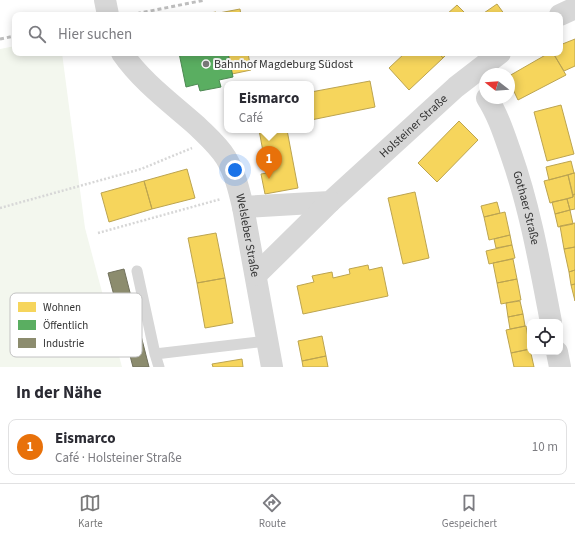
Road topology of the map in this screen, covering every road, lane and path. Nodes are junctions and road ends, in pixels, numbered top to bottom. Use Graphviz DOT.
graph roads {
  1 [pos="105,0"];
  2 [pos="575,8"];
  3 [pos="107,12"];
  4 [pos="563,14"];
  5 [pos="124,56"];
  6 [pos="496,56"];
  7 [pos="456,87"];
  8 [pos="479,89"];
  9 [pos="490,104"];
  10 [pos="212,140"];
  11 [pos="242,200"];
  12 [pos="330,202"];
  13 [pos="0,208"];
  14 [pos="98,233"];
  15 [pos="137,271"];
  16 [pos="256,275"];
  17 [pos="142,293"];
  18 [pos="142,294"];
  19 [pos="550,319"];
  20 [pos="267,341"];
  21 [pos="155,354"];
  22 [pos="558,355"];
  23 [pos="159,367"];
  24 [pos="272,367"];
  25 [pos="560,367"];
  1 -- 3 [label="street"];
  2 -- 4 [label="street"];
  5 -- 10 [label="street, Welsleber Straße"];
  6 -- 7 [label="street, Holsteiner Straße"];
  7 -- 8 [label="street"];
  7 -- 12 [label="street, Holsteiner Straße"];
  9 -- 19 [label="street, Gothaer Straße"];
  10 -- 11 [label="street, Welsleber Straße"];
  10 -- 13 [label="path"];
  11 -- 12 [label="street"];
  11 -- 14 [label="path"];
  11 -- 16 [label="street, Welsleber Straße"];
  12 -- 16 [label="street, Holsteiner Straße"];
  15 -- 17 [label="lane"];
  16 -- 20 [label="street, Welsleber Straße"];
  18 -- 21 [label="lane"];
  20 -- 21 [label="lane"];
  20 -- 24 [label="street, Welsleber Straße"];
  21 -- 23 [label="lane"];
  22 -- 25 [label="street"];
}
